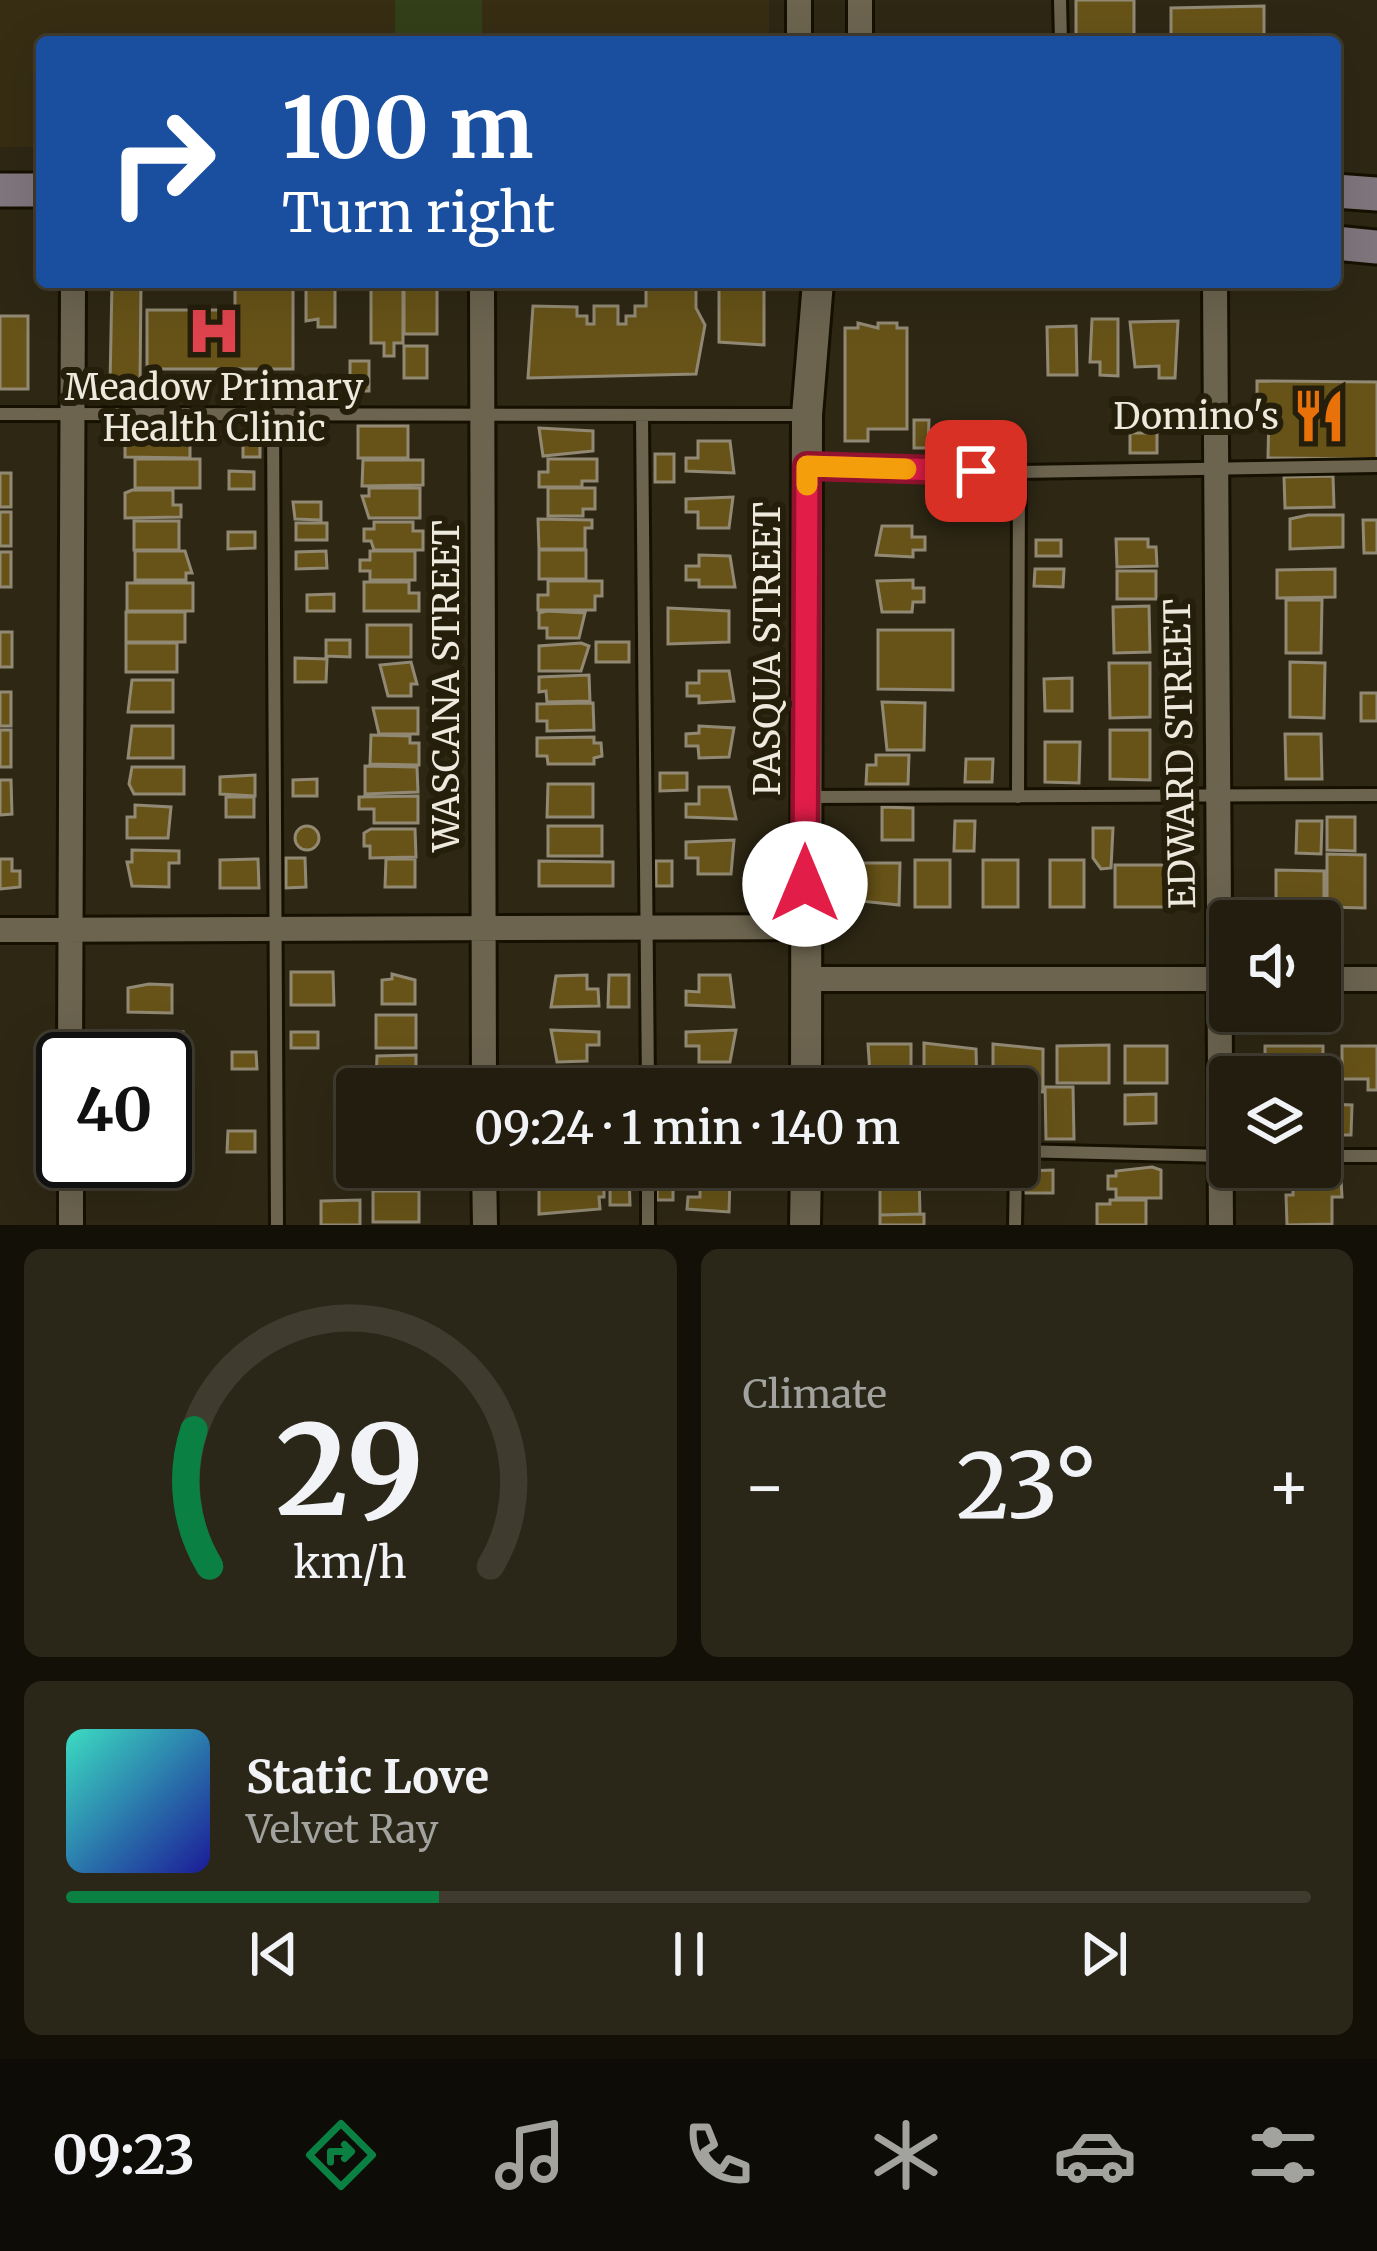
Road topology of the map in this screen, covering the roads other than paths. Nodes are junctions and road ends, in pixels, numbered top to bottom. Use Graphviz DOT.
graph roads {
  1 [pos="799,0"];
  2 [pos="860,0"];
  3 [pos="1060,0"];
  4 [pos="800,36"];
  5 [pos="860,36"];
  6 [pos="1061,36"];
  7 [pos="0,190"];
  8 [pos="36,190"];
  9 [pos="1341,191"];
  10 [pos="1377,194"];
  11 [pos="1341,244"];
  12 [pos="1377,247"];
  13 [pos="73,288"];
  14 [pos="482,288"];
  15 [pos="818,288"];
  16 [pos="1215,288"];
  17 [pos="481,412"];
  18 [pos="0,414"];
  19 [pos="274,414"];
  20 [pos="642,415"];
  21 [pos="807,415"];
  22 [pos="72,416"];
  23 [pos="807,466"];
  24 [pos="1377,466"];
  25 [pos="1214,468"];
  26 [pos="1019,472"];
  27 [pos="1377,795"];
  28 [pos="1216,796"];
  29 [pos="805,797"];
  30 [pos="1018,797"];
  31 [pos="1221,900"];
  32 [pos="483,927"];
  33 [pos="805,927"];
  34 [pos="647,928"];
  35 [pos="0,930"];
  36 [pos="69,930"];
  37 [pos="274,930"];
  38 [pos="805,979"];
  39 [pos="1209,979"];
  40 [pos="1341,979"];
  41 [pos="1377,979"];
  42 [pos="70,1032"];
  43 [pos="484,1068"];
  44 [pos="648,1068"];
  45 [pos="806,1068"];
  46 [pos="1038,1151"];
  47 [pos="1209,1156"];
  48 [pos="1341,1156"];
  49 [pos="1377,1156"];
  50 [pos="71,1188"];
  51 [pos="484,1188"];
  52 [pos="648,1188"];
  53 [pos="806,1188"];
  54 [pos="1016,1188"];
  55 [pos="1223,1188"];
  56 [pos="71,1225"];
  57 [pos="277,1225"];
  58 [pos="484,1225"];
  59 [pos="648,1225"];
  60 [pos="805,1225"];
  61 [pos="1016,1225"];
  62 [pos="1221,1225"];
  1 -- 4 [label="street"];
  2 -- 5 [label="street"];
  3 -- 6 [label="lane"];
  7 -- 8 [label="main road"];
  9 -- 10 [label="main road"];
  11 -- 12 [label="main road"];
  13 -- 22 [label="street"];
  14 -- 17 [label="street, WASCANA STREET"];
  15 -- 21 [label="street, PASQUA STREET"];
  16 -- 25 [label="street, EDWARD STREET"];
  17 -- 19 [label="lane"];
  17 -- 20 [label="lane"];
  17 -- 32 [label="street, WASCANA STREET"];
  18 -- 22 [label="lane"];
  19 -- 22 [label="lane"];
  19 -- 37 [label="lane"];
  20 -- 21 [label="lane"];
  20 -- 34 [label="lane"];
  21 -- 23 [label="street, PASQUA STREET"];
  22 -- 36 [label="street"];
  23 -- 26 [label="lane"];
  23 -- 29 [label="street, PASQUA STREET"];
  24 -- 25 [label="lane"];
  25 -- 26 [label="lane"];
  25 -- 28 [label="street, EDWARD STREET"];
  26 -- 30 [label="lane"];
  27 -- 28 [label="lane"];
  28 -- 30 [label="lane"];
  28 -- 31 [label="street, EDWARD STREET"];
  29 -- 30 [label="lane"];
  29 -- 33 [label="street, PASQUA STREET"];
  32 -- 34 [label="street"];
  32 -- 37 [label="street"];
  32 -- 43 [label="street, WASCANA STREET"];
  33 -- 34 [label="street"];
  33 -- 38 [label="street, PASQUA STREET"];
  34 -- 44 [label="lane"];
  35 -- 36 [label="street"];
  36 -- 37 [label="street"];
  36 -- 42 [label="street"];
  37 -- 57 [label="lane"];
  38 -- 39 [label="street"];
  38 -- 45 [label="street, PASQUA STREET"];
  40 -- 41 [label="street"];
  46 -- 47 [label="lane"];
  48 -- 49 [label="lane"];
  50 -- 56 [label="street"];
  51 -- 58 [label="street"];
  52 -- 59 [label="lane"];
  53 -- 60 [label="street"];
  54 -- 61 [label="lane"];
  55 -- 62 [label="street, EDWARD STREET"];
}
